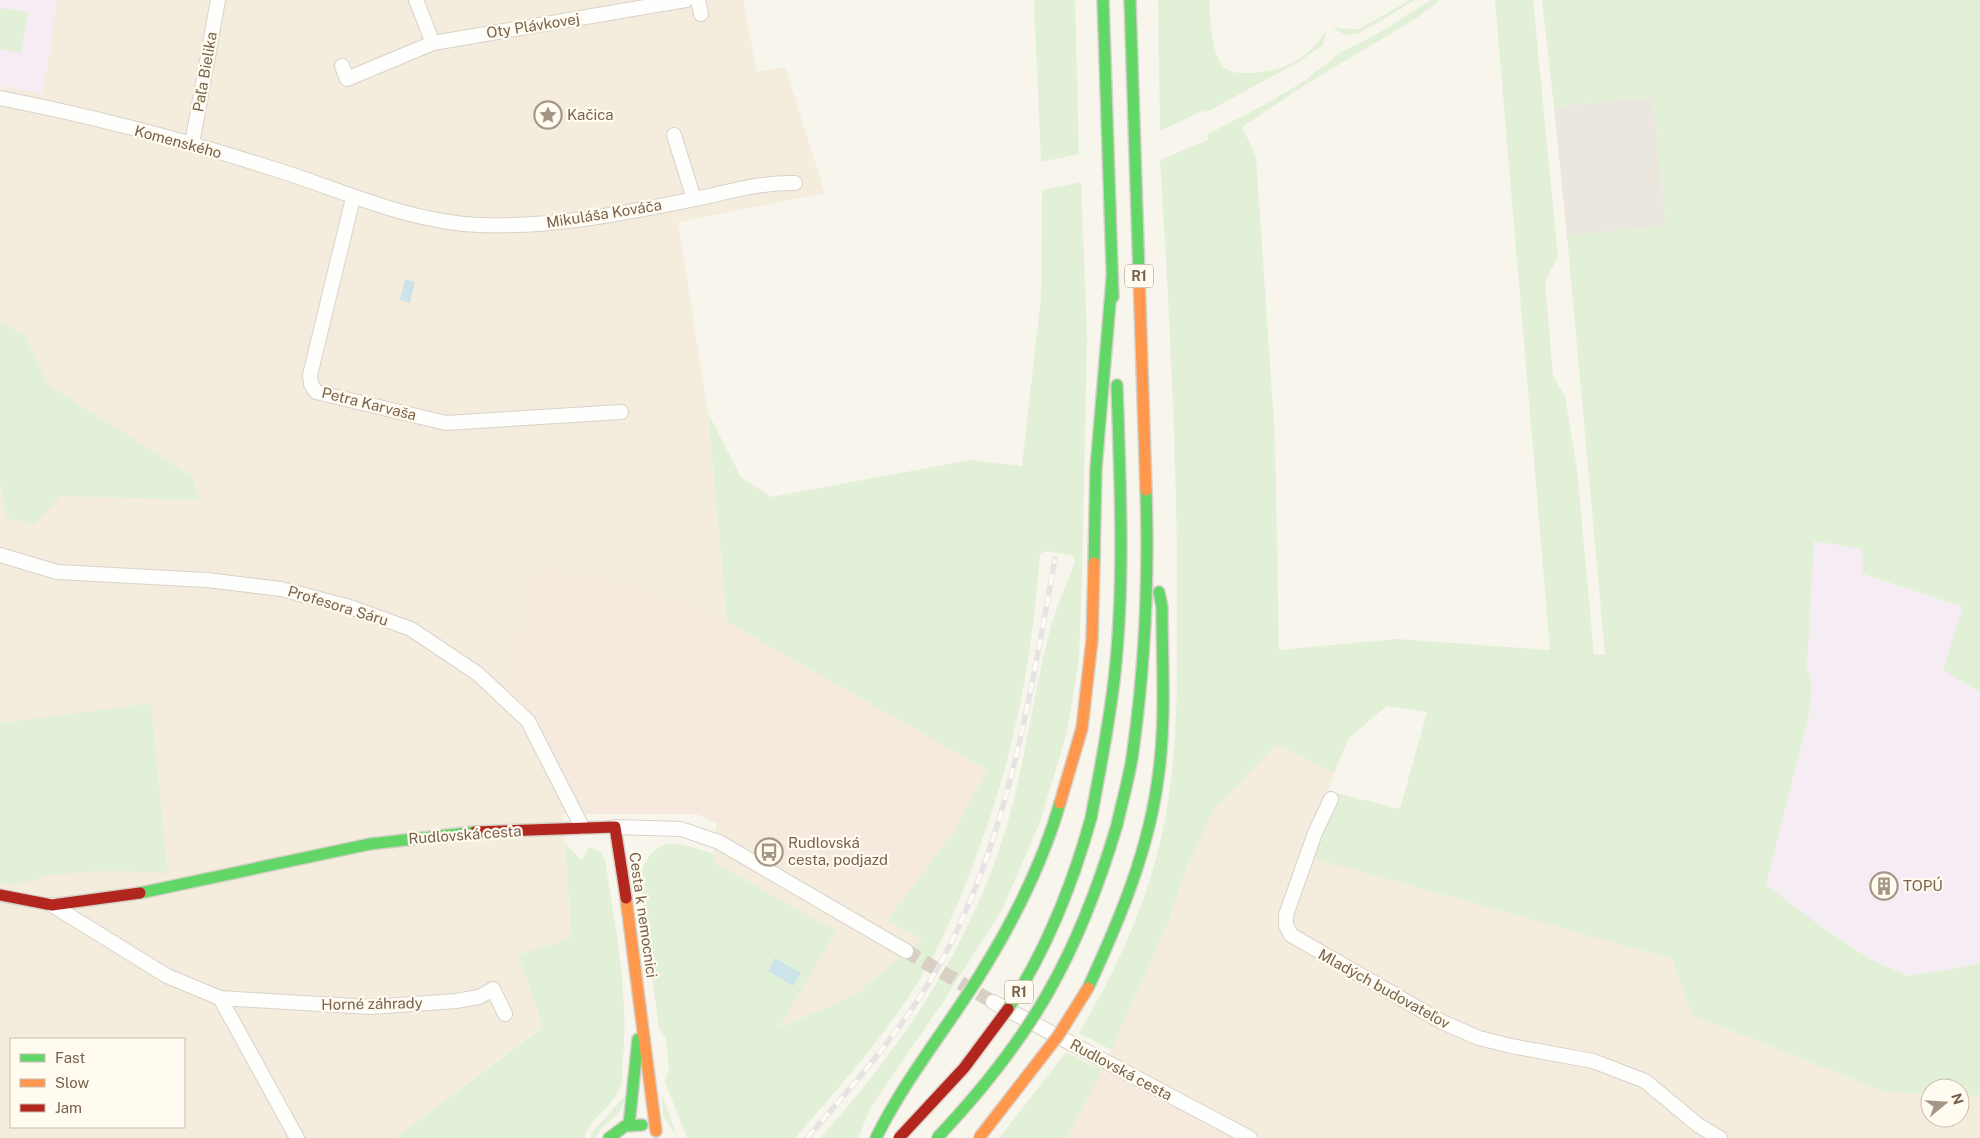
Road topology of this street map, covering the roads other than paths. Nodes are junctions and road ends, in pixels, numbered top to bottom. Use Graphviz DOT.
graph roads {
  1 [pos="218,0"];
  2 [pos="416,0"];
  3 [pos="686,0"];
  4 [pos="698,0"];
  5 [pos="1103,0"];
  6 [pos="1130,0"];
  7 [pos="631,5"];
  8 [pos="701,14"];
  9 [pos="433,43"];
  10 [pos="342,66"];
  11 [pos="0,98"];
  12 [pos="674,135"];
  13 [pos="192,144"];
  14 [pos="796,183"];
  15 [pos="353,198"];
  16 [pos="694,199"];
  17 [pos="1112,279"];
  18 [pos="620,412"];
  19 [pos="1148,547"];
  20 [pos="0,556"];
  21 [pos="1331,799"];
  22 [pos="582,826"];
  23 [pos="615,827"];
  24 [pos="0,895"];
  25 [pos="52,905"];
  26 [pos="906,951"];
  27 [pos="220,998"];
  28 [pos="993,1002"];
  29 [pos="641,1007"];
  30 [pos="505,1014"];
  31 [pos="629,1125"];
  32 [pos="660,1134"];
  33 [pos="297,1138"];
  34 [pos="609,1138"];
  35 [pos="876,1138"];
  36 [pos="899,1138"];
  37 [pos="937,1138"];
  38 [pos="978,1138"];
  39 [pos="1250,1138"];
  40 [pos="1720,1138"];
  1 -- 13 [label="street, Paľa Bielika"];
  2 -- 9 [label="street"];
  3 -- 7 [label="street, Oty Plávkovej"];
  4 -- 8 [label="street"];
  5 -- 17 [label="main road, R1"];
  6 -- 19 [label="main road, R1"];
  7 -- 9 [label="street, Oty Plávkovej"];
  9 -- 10 [label="street, Oty Plávkovej"];
  11 -- 13 [label="street, Komenského"];
  12 -- 16 [label="street"];
  13 -- 15 [label="street, Komenského"];
  14 -- 16 [label="street, Mikuláša Kováča"];
  15 -- 16 [label="street, Mikuláša Kováča"];
  15 -- 18 [label="street, Petra Karvaša"];
  17 -- 35 [label="main road"];
  17 -- 36 [label="main road, R1, bridge"];
  19 -- 37 [label="main road, R1, bridge"];
  19 -- 38 [label="main road, bridge"];
  20 -- 22 [label="street, Profesora Sáru"];
  21 -- 40 [label="street, Mladých budovateľov"];
  22 -- 23 [label="main road, Rudlovská cesta"];
  22 -- 25 [label="main road, Rudlovská cesta"];
  23 -- 26 [label="street, Rudlovská cesta"];
  23 -- 29 [label="main road, Cesta k nemocnici"];
  24 -- 25 [label="main road, Rudlovská cesta"];
  25 -- 27 [label="street, Horné záhrady"];
  27 -- 30 [label="street, Horné záhrady"];
  27 -- 33 [label="street"];
  28 -- 39 [label="street, Rudlovská cesta"];
  29 -- 31 [label="main road, Cesta k nemocnici"];
  29 -- 32 [label="main road, Cesta k nemocnici"];
  31 -- 32 [label="main road, Cesta k nemocnici"];
  31 -- 34 [label="main road"];
}
